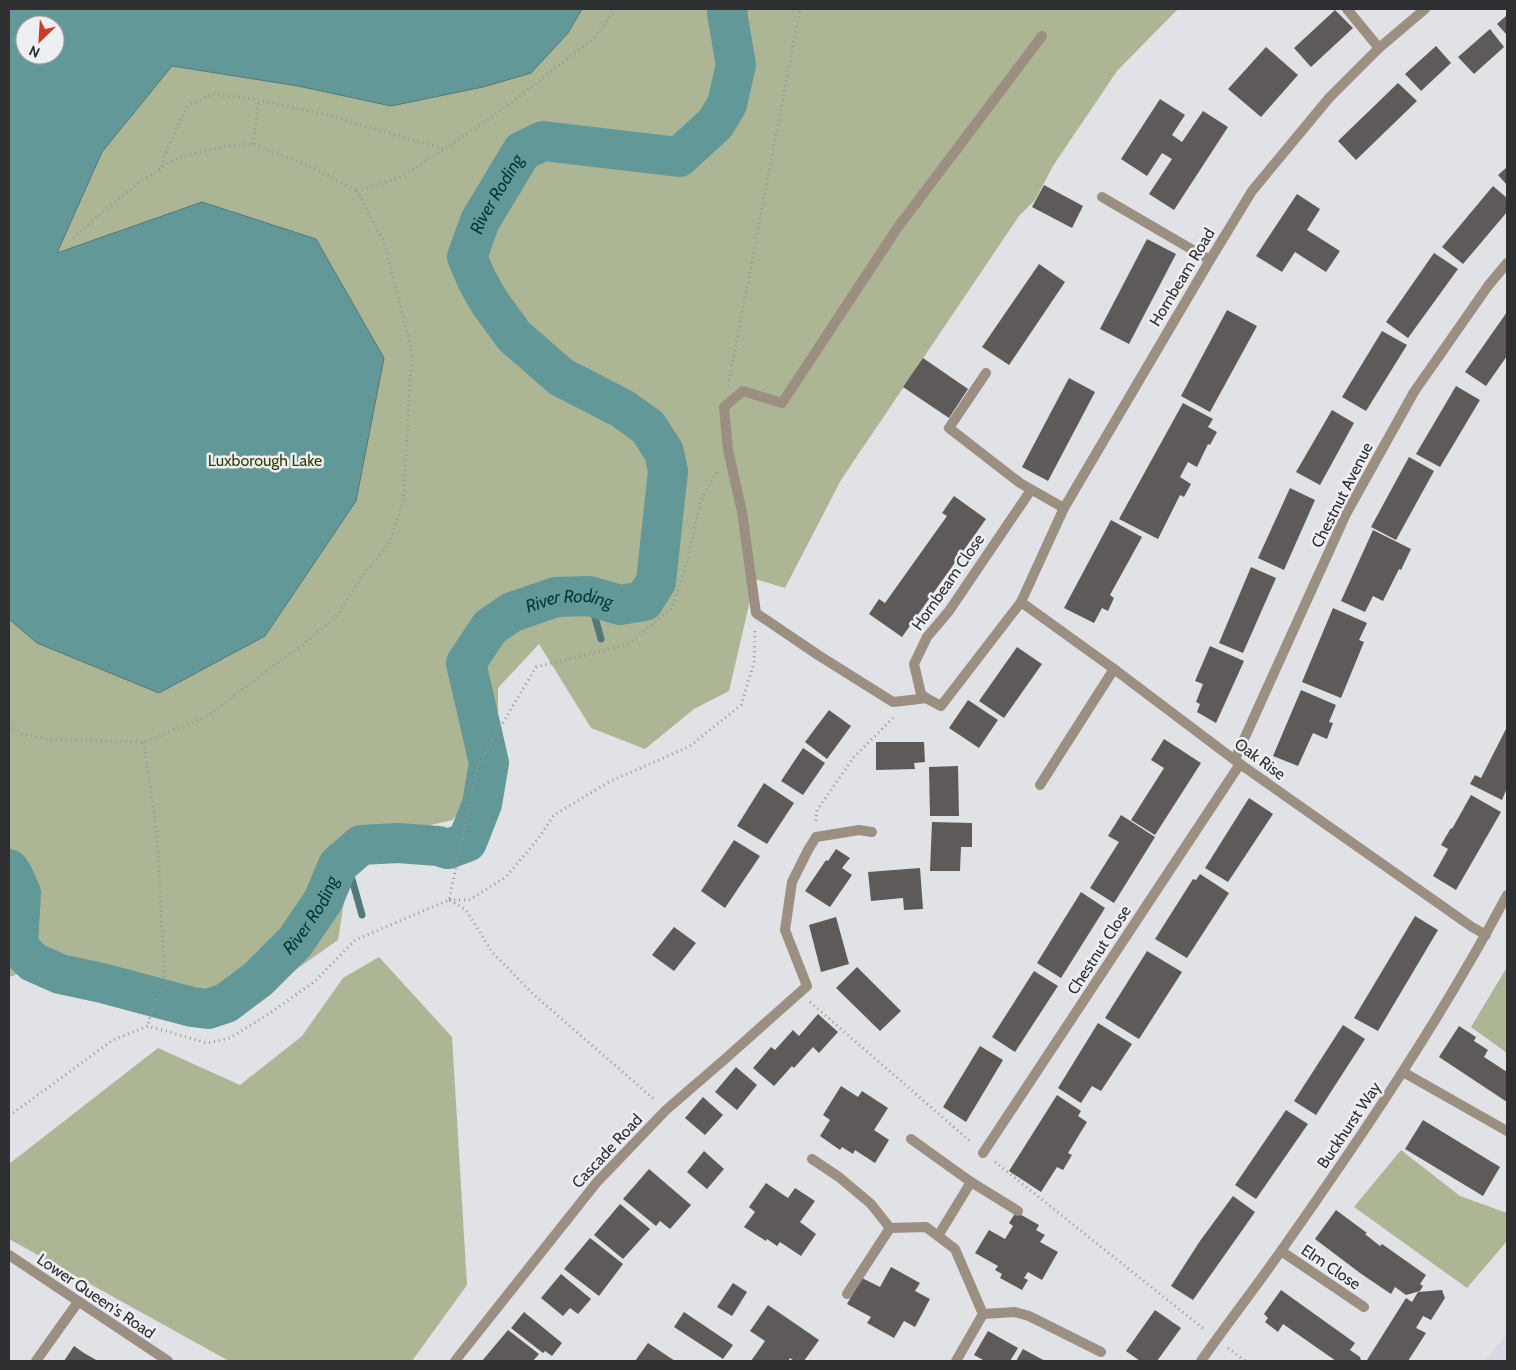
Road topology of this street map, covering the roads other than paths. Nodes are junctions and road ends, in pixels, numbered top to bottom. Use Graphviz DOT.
graph roads {
  1 [pos="1347,9"];
  2 [pos="1425,9"];
  3 [pos="1042,36"];
  4 [pos="1380,48"];
  5 [pos="1102,197"];
  6 [pos="1210,260"];
  7 [pos="1507,263"];
  8 [pos="986,373"];
  9 [pos="1031,490"];
  10 [pos="1064,508"];
  11 [pos="1021,602"];
  12 [pos="1114,669"];
  13 [pos="926,698"];
  14 [pos="1237,761"];
  15 [pos="1040,785"];
  16 [pos="872,832"];
  17 [pos="1507,895"];
  18 [pos="1486,934"];
  19 [pos="1403,1072"];
  20 [pos="1507,1132"];
  21 [pos="911,1139"];
  22 [pos="983,1153"];
  23 [pos="812,1159"];
  24 [pos="971,1182"];
  25 [pos="1018,1212"];
  26 [pos="890,1228"];
  27 [pos="938,1236"];
  28 [pos="1281,1251"];
  29 [pos="9,1255"];
  30 [pos="847,1294"];
  31 [pos="78,1302"];
  32 [pos="1364,1307"];
  33 [pos="983,1314"];
  34 [pos="1101,1352"];
  35 [pos="36,1361"];
  36 [pos="168,1361"];
  37 [pos="455,1361"];
  38 [pos="956,1361"];
  39 [pos="1201,1361"];
  1 -- 4 [label="street"];
  2 -- 4 [label="street, Hornbeam Road"];
  3 -- 13 [label="street"];
  4 -- 6 [label="street, Hornbeam Road"];
  5 -- 6 [label="street"];
  6 -- 10 [label="street, Hornbeam Road"];
  7 -- 14 [label="street, Chestnut Avenue"];
  8 -- 9 [label="street"];
  9 -- 10 [label="street"];
  9 -- 13 [label="street, Hornbeam Close"];
  10 -- 11 [label="street, Hornbeam Road"];
  11 -- 12 [label="street, Oak Rise"];
  11 -- 13 [label="street"];
  12 -- 14 [label="street, Oak Rise"];
  12 -- 15 [label="street"];
  14 -- 18 [label="street, Oak Rise"];
  14 -- 22 [label="street, Chestnut Close"];
  16 -- 37 [label="street, Cascade Road"];
  17 -- 18 [label="street, Buckhurst Way"];
  18 -- 19 [label="street, Buckhurst Way"];
  19 -- 20 [label="street"];
  19 -- 28 [label="street, Buckhurst Way"];
  21 -- 24 [label="street"];
  23 -- 26 [label="street"];
  24 -- 25 [label="street"];
  24 -- 27 [label="street"];
  26 -- 27 [label="street"];
  26 -- 30 [label="street"];
  27 -- 33 [label="street"];
  28 -- 32 [label="street, Elm Close"];
  28 -- 39 [label="street, Buckhurst Way"];
  29 -- 31 [label="street, Lower Queen's Road"];
  31 -- 35 [label="street"];
  31 -- 36 [label="street, Lower Queen's Road"];
  33 -- 34 [label="street"];
  33 -- 38 [label="street"];
}
